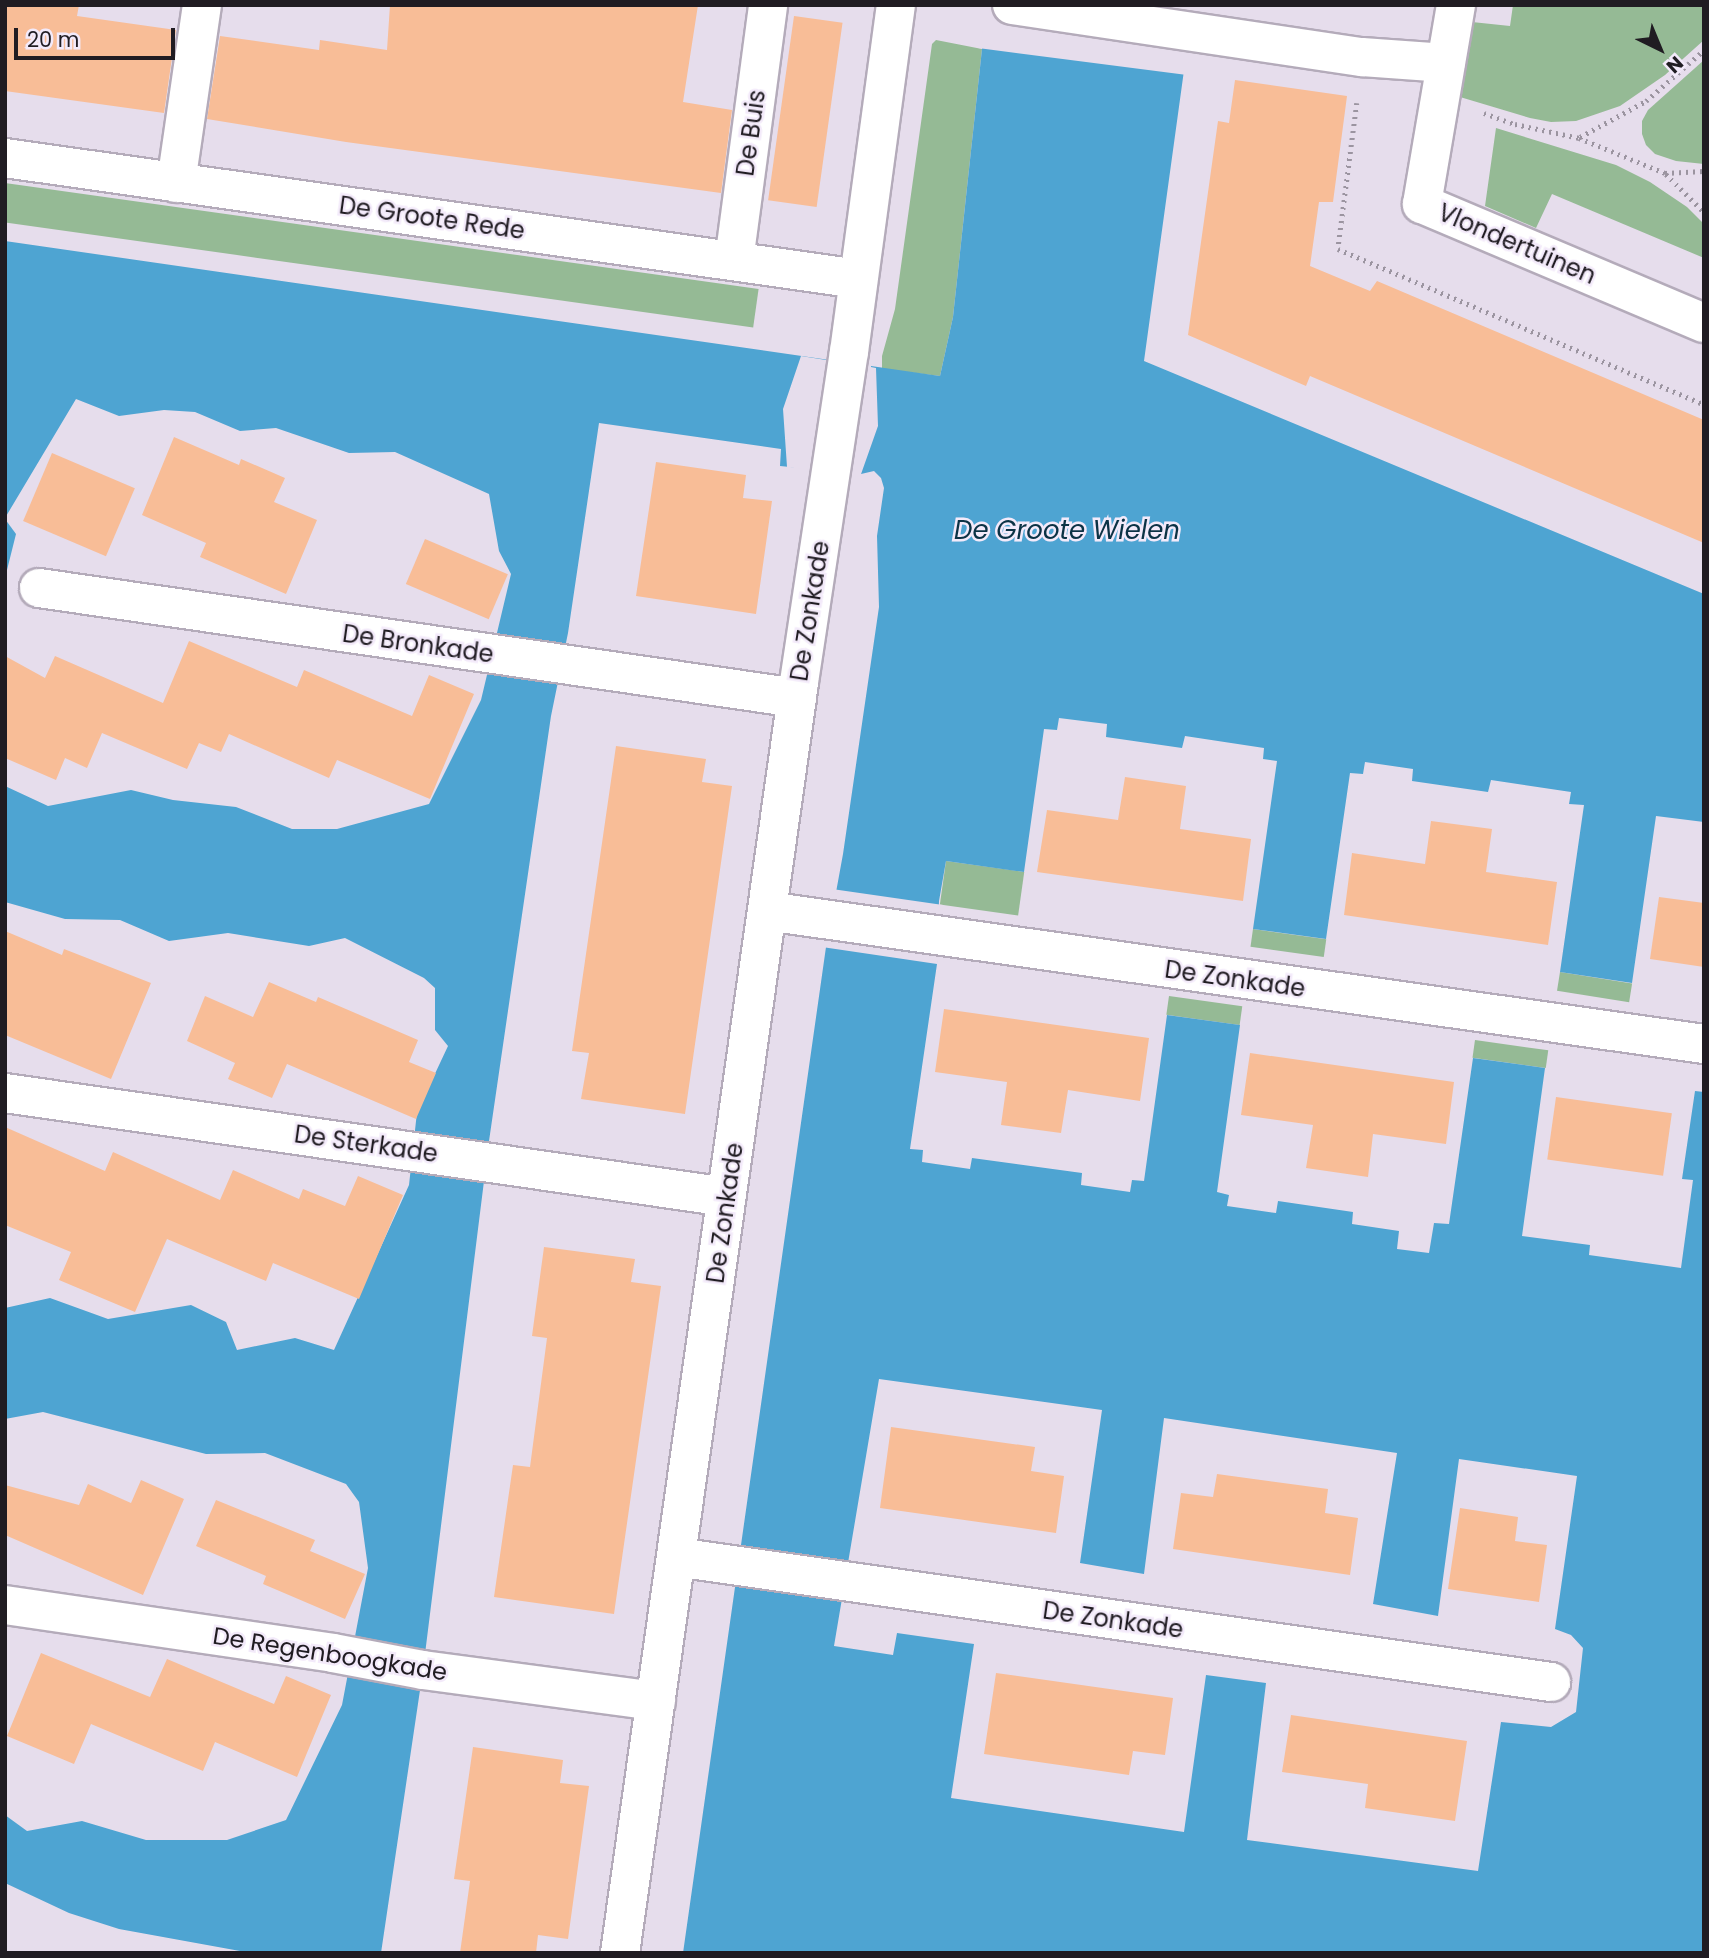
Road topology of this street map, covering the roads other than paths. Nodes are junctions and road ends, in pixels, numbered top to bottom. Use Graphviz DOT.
graph roads {
  1 [pos="202,5"];
  2 [pos="768,5"];
  3 [pos="895,5"];
  4 [pos="1013,5"];
  5 [pos="1455,5"];
  6 [pos="1446,63"];
  7 [pos="5,159"];
  8 [pos="177,183"];
  9 [pos="734,261"];
  10 [pos="858,279"];
  11 [pos="1704,323"];
  12 [pos="39,588"];
  13 [pos="797,698"];
  14 [pos="785,914"];
  15 [pos="1704,1044"];
  16 [pos="5,1093"];
  17 [pos="727,1197"];
  18 [pos="693,1559"];
  19 [pos="5,1605"];
  20 [pos="1551,1682"];
  21 [pos="656,1701"];
  22 [pos="620,1953"];
  1 -- 8 [label="street"];
  2 -- 9 [label="street, De Buis"];
  3 -- 10 [label="street, De Zonkade"];
  4 -- 6 [label="street"];
  5 -- 6 [label="street, Vlondertuinen"];
  6 -- 11 [label="street, Vlondertuinen"];
  7 -- 8 [label="street, De Groote Rede"];
  8 -- 9 [label="street, De Groote Rede"];
  9 -- 10 [label="street, De Groote Rede"];
  10 -- 13 [label="street, De Zonkade"];
  12 -- 13 [label="street, De Bronkade"];
  13 -- 14 [label="street, De Zonkade"];
  14 -- 15 [label="street, De Zonkade"];
  14 -- 17 [label="street, De Zonkade"];
  16 -- 17 [label="street, De Sterkade"];
  17 -- 18 [label="street, De Zonkade"];
  18 -- 20 [label="street, De Zonkade"];
  18 -- 21 [label="street, De Zonkade"];
  19 -- 21 [label="street, De Regenboogkade"];
  21 -- 22 [label="street, De Zonkade"];
}
